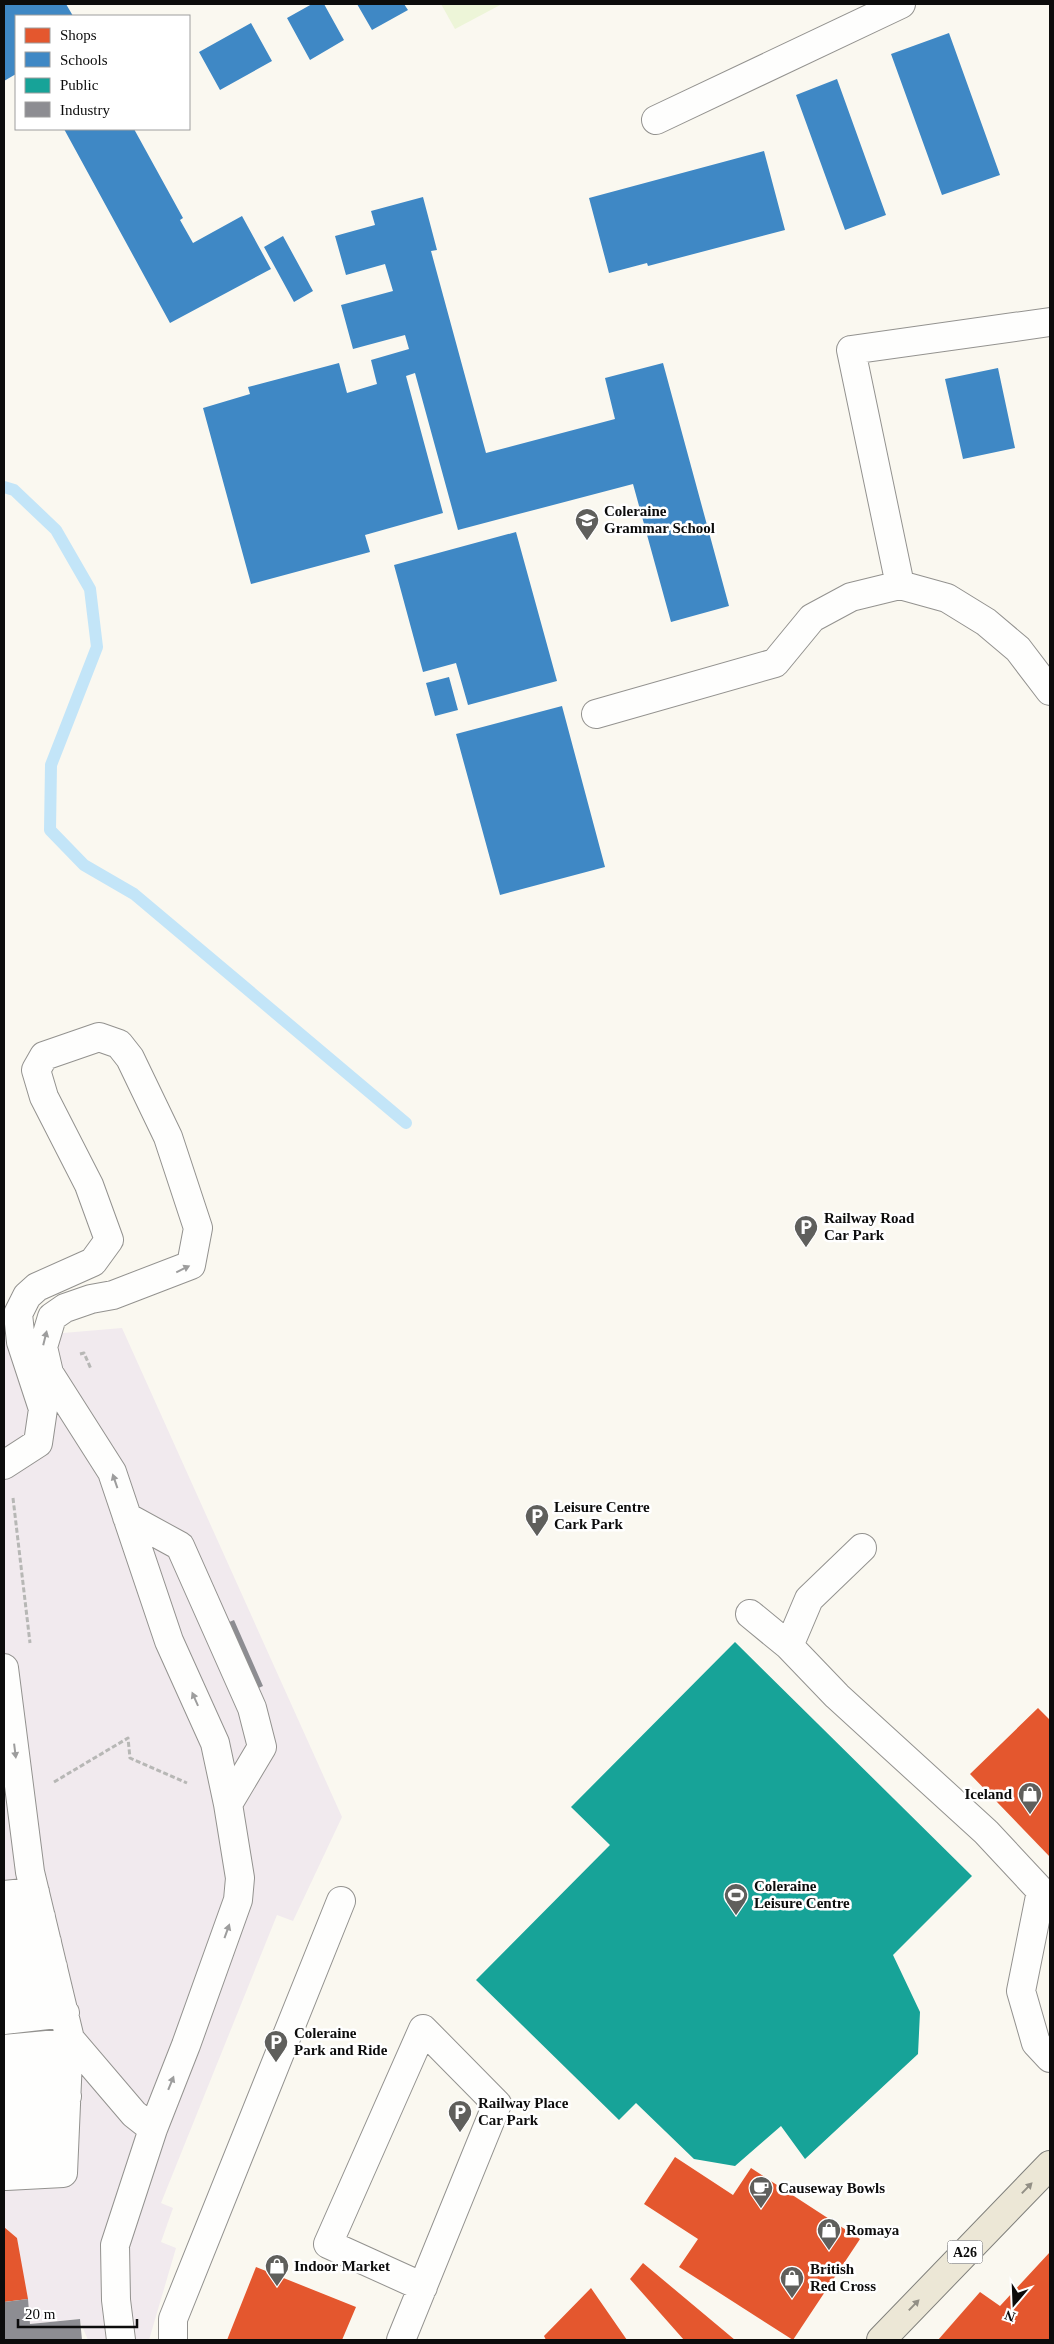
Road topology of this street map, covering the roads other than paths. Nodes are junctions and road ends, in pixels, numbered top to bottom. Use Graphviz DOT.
graph roads {
  1 [pos="902,4"];
  2 [pos="656,120"];
  3 [pos="1050,322"];
  4 [pos="900,585"];
  5 [pos="1050,691"];
  6 [pos="596,714"];
  7 [pos="4,1465"];
  8 [pos="127,1517"];
  9 [pos="862,1548"];
  10 [pos="750,1614"];
  11 [pos="789,1646"];
  12 [pos="4,1668"];
  13 [pos="228,1804"];
  14 [pos="4,1895"];
  15 [pos="341,1901"];
  16 [pos="41,1918"];
  17 [pos="4,1922"];
  18 [pos="4,1947"];
  19 [pos="4,1973"];
  20 [pos="4,2000"];
  21 [pos="4,2020"];
  22 [pos="66,2031"];
  23 [pos="4,2049"];
  24 [pos="1050,2058"];
  25 [pos="4,2075"];
  26 [pos="4,2101"];
  27 [pos="4,2125"];
  28 [pos="153,2129"];
  29 [pos="65,2134"];
  30 [pos="5,2163"];
  31 [pos="1050,2165"];
  32 [pos="422,2287"];
  33 [pos="121,2340"];
  34 [pos="173,2340"];
  35 [pos="401,2340"];
  36 [pos="881,2340"];
  1 -- 2 [label="street"];
  3 -- 4 [label="street"];
  4 -- 5 [label="street"];
  4 -- 6 [label="street"];
  8 -- 7 [label="street, one-way"];
  13 -- 8 [label="street, one-way"];
  8 -- 13 [label="street"];
  9 -- 11 [label="street"];
  10 -- 11 [label="street"];
  11 -- 24 [label="street"];
  12 -- 16 [label="street, one-way"];
  28 -- 13 [label="street, one-way"];
  14 -- 16 [label="street"];
  15 -- 34 [label="street"];
  16 -- 17 [label="street"];
  16 -- 18 [label="street"];
  16 -- 19 [label="street"];
  16 -- 22 [label="street"];
  20 -- 22 [label="street"];
  21 -- 22 [label="street"];
  22 -- 23 [label="street"];
  22 -- 25 [label="street"];
  22 -- 28 [label="street"];
  22 -- 29 [label="street"];
  26 -- 29 [label="street"];
  27 -- 29 [label="street"];
  28 -- 33 [label="street"];
  29 -- 30 [label="street"];
  36 -- 31 [label="main road, A26, one-way"];
  32 -- 32 [label="street"];
  32 -- 35 [label="street"];
}
